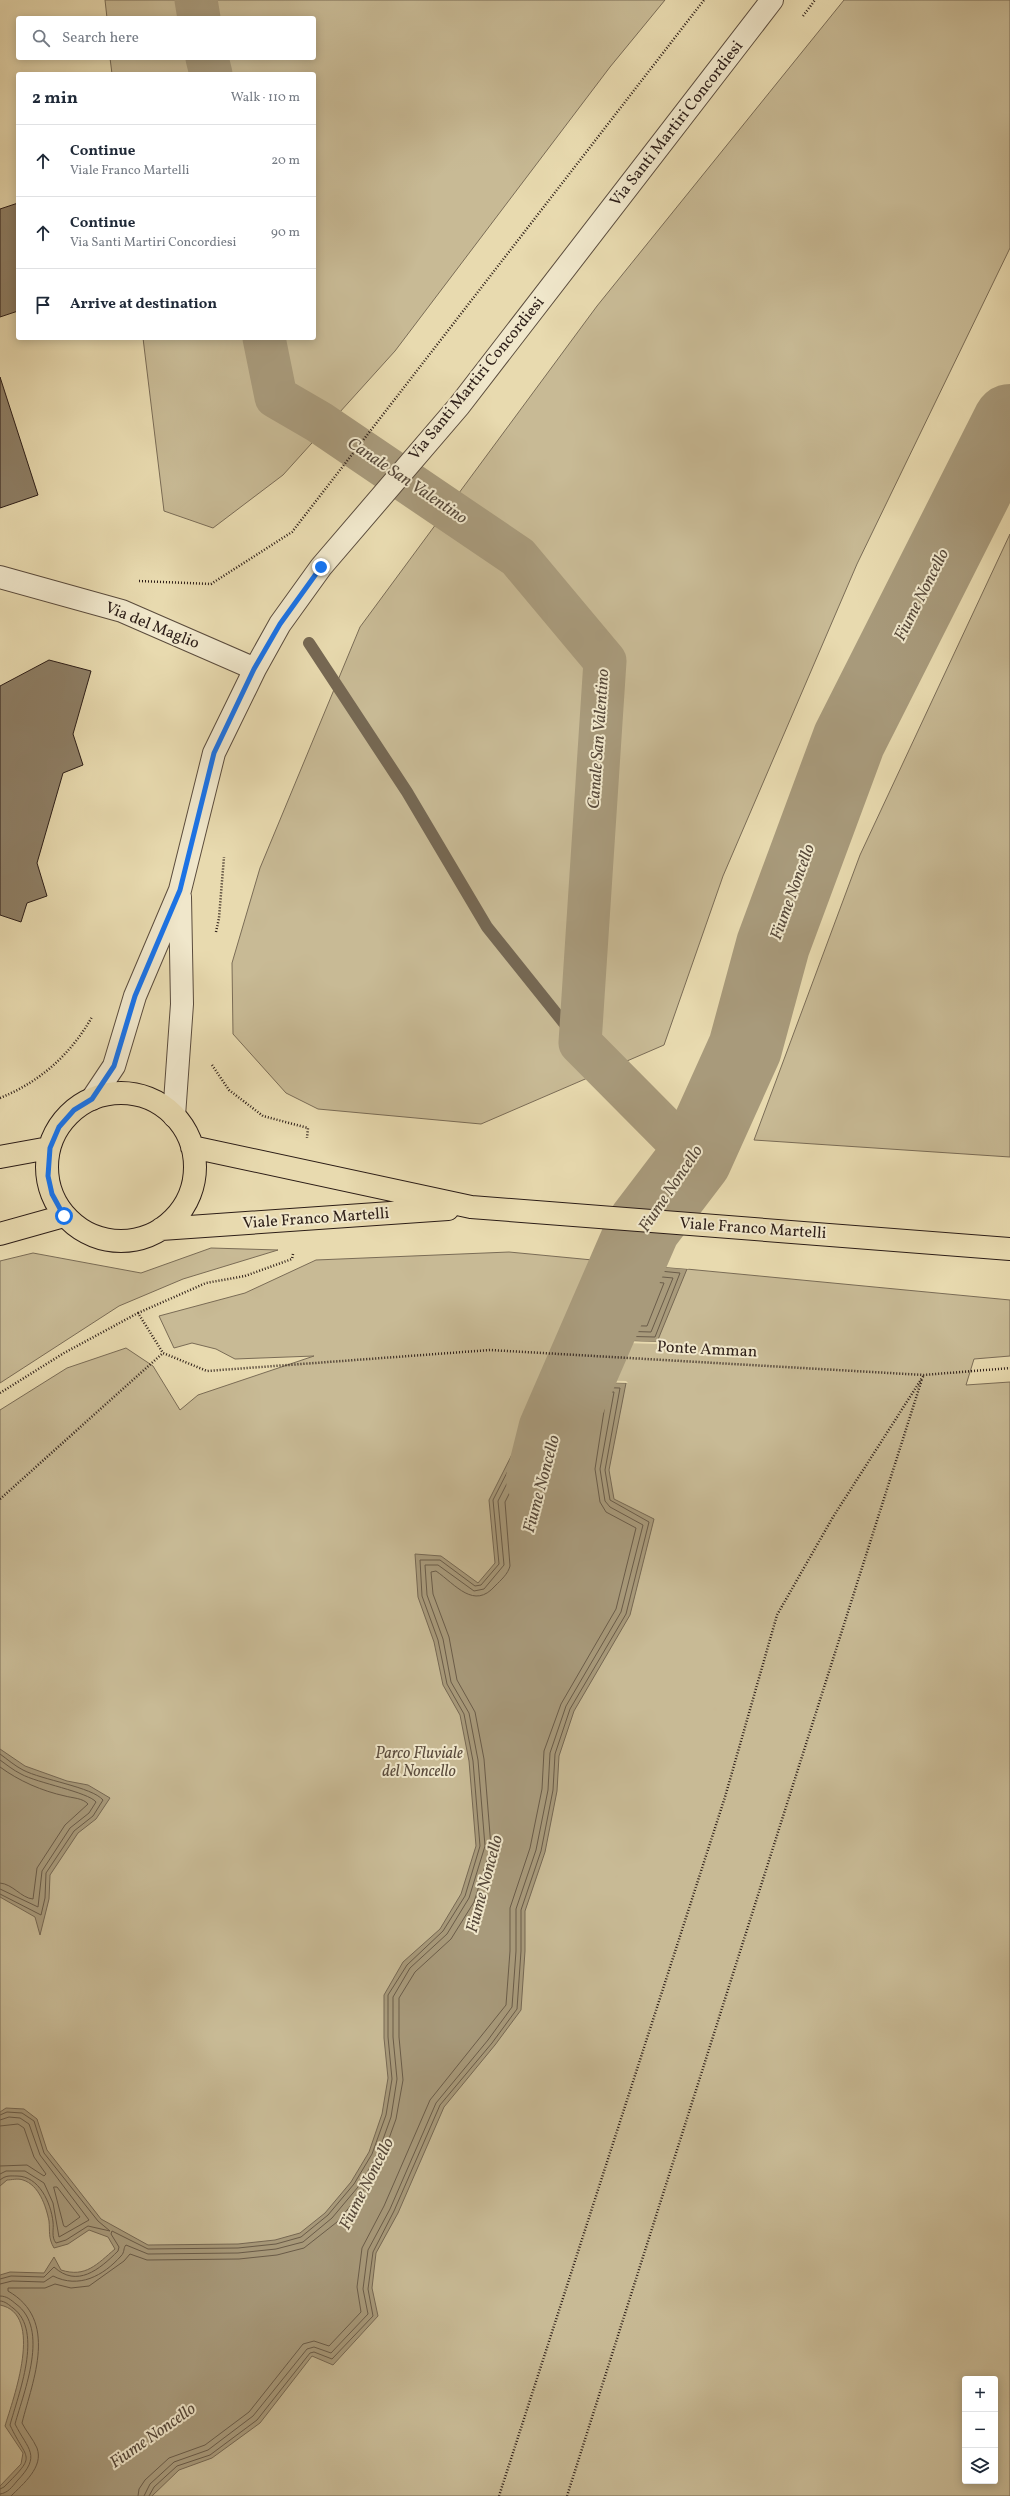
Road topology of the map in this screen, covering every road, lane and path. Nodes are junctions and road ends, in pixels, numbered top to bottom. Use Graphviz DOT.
graph roads {
  1 [pos="704,0"];
  2 [pos="772,0"];
  3 [pos="0,576"];
  4 [pos="136,580"];
  5 [pos="254,669"];
  6 [pos="225,848"];
  7 [pos="180,890"];
  8 [pos="214,940"];
  9 [pos="92,1099"];
  10 [pos="174,1116"];
  11 [pos="192,1147"];
  12 [pos="50,1148"];
  13 [pos="0,1157"];
  14 [pos="472,1207"];
  15 [pos="64,1216"];
  16 [pos="161,1229"];
  17 [pos="0,1234"];
  18 [pos="1010,1249"];
  19 [pos="163,1353"];
  20 [pos="1010,1368"];
  21 [pos="924,1374"];
  22 [pos="0,1393"];
  23 [pos="0,1499"];
  24 [pos="499,2496"];
  25 [pos="567,2496"];
  1 -- 4 [label="path"];
  2 -- 5 [label="street, Via Santi Martiri Concordiesi"];
  3 -- 5 [label="street, Via del Maglio"];
  5 -- 7 [label="street, Via Santi Martiri Concordiesi"];
  6 -- 8 [label="path"];
  7 -- 9 [label="street, Via Santi Martiri Concordiesi"];
  7 -- 10 [label="street, Via Santi Martiri Concordiesi"];
  9 -- 10 [label="main road, Viale Franco Martelli"];
  9 -- 12 [label="main road, Viale Franco Martelli"];
  10 -- 11 [label="main road, Viale Franco Martelli"];
  11 -- 14 [label="main road, Viale Franco Martelli"];
  11 -- 16 [label="main road, Viale Franco Martelli"];
  12 -- 13 [label="main road"];
  12 -- 15 [label="main road, Viale Franco Martelli"];
  14 -- 16 [label="main road, Viale Franco Martelli"];
  14 -- 18 [label="main road, Viale Franco Martelli"];
  15 -- 16 [label="main road, Viale Franco Martelli"];
  15 -- 17 [label="main road"];
  19 -- 21 [label="path, Ponte Amman"];
  19 -- 22 [label="path"];
  19 -- 23 [label="path"];
  20 -- 21 [label="path, Ponte Amman"];
  21 -- 24 [label="path"];
  21 -- 25 [label="path"];
}
